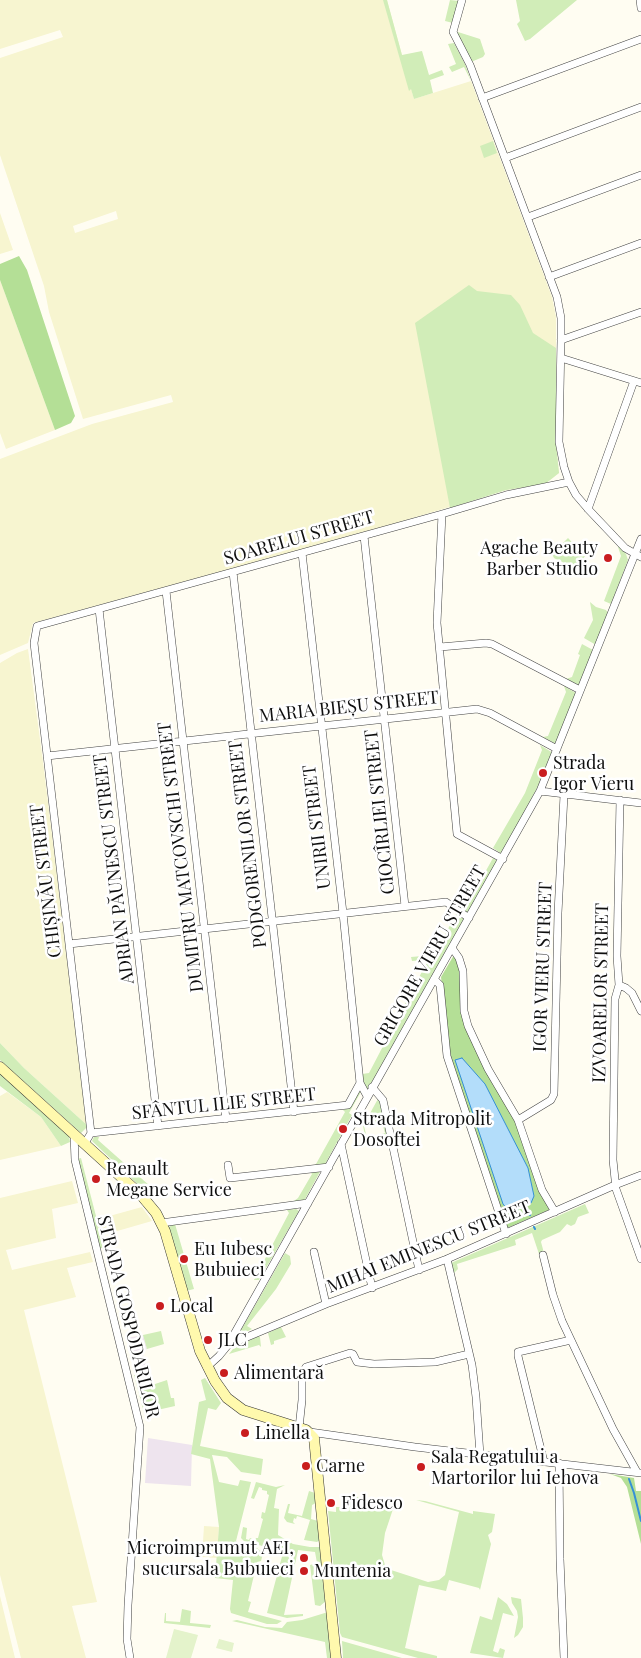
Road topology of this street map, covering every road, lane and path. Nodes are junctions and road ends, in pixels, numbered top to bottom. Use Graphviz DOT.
graph roads {
  1 [pos="462,0"];
  2 [pos="640,0"];
  3 [pos="641,8"];
  4 [pos="641,39"];
  5 [pos="482,98"];
  6 [pos="641,107"];
  7 [pos="505,158"];
  8 [pos="641,175"];
  9 [pos="528,217"];
  10 [pos="641,243"];
  11 [pos="549,277"];
  12 [pos="639,314"];
  13 [pos="561,340"];
  14 [pos="561,358"];
  15 [pos="638,382"];
  16 [pos="569,482"];
  17 [pos="588,509"];
  18 [pos="442,514"];
  19 [pos="364,536"];
  20 [pos="641,539"];
  21 [pos="302,553"];
  22 [pos="638,556"];
  23 [pos="233,572"];
  24 [pos="166,591"];
  25 [pos="99,609"];
  26 [pos="37,626"];
  27 [pos="440,647"];
  28 [pos="580,690"];
  29 [pos="447,711"];
  30 [pos="384,718"];
  31 [pos="320,725"];
  32 [pos="251,733"];
  33 [pos="183,741"];
  34 [pos="115,748"];
  35 [pos="556,750"];
  36 [pos="47,756"];
  37 [pos="540,791"];
  38 [pos="564,795"];
  39 [pos="620,800"];
  40 [pos="641,803"];
  41 [pos="503,859"];
  42 [pos="406,906"];
  43 [pos="343,913"];
  44 [pos="469,918"];
  45 [pos="272,921"];
  46 [pos="204,929"];
  47 [pos="136,936"];
  48 [pos="69,944"];
  49 [pos="452,948"];
  50 [pos="434,979"];
  51 [pos="619,985"];
  52 [pos="641,1011"];
  53 [pos="0,1067"];
  54 [pos="360,1083"];
  55 [pos="372,1087"];
  56 [pos="367,1096"];
  57 [pos="294,1112"];
  58 [pos="226,1119"];
  59 [pos="518,1120"];
  60 [pos="158,1126"];
  61 [pos="74,1133"];
  62 [pos="91,1133"];
  63 [pos="85,1143"];
  64 [pos="341,1144"];
  65 [pos="228,1165"];
  66 [pos="329,1167"];
  67 [pos="641,1175"];
  68 [pos="615,1185"];
  69 [pos="308,1203"];
  70 [pos="555,1212"];
  71 [pos="161,1223"];
  72 [pos="506,1234"];
  73 [pos="314,1252"];
  74 [pos="543,1255"];
  75 [pos="447,1259"];
  76 [pos="641,1259"];
  77 [pos="418,1270"];
  78 [pos="372,1288"];
  79 [pos="326,1304"];
  80 [pos="570,1340"];
  81 [pos="228,1345"];
  82 [pos="469,1354"];
  83 [pos="207,1367"];
  84 [pos="298,1428"];
  85 [pos="310,1432"];
  86 [pos="480,1455"];
  87 [pos="544,1462"];
  88 [pos="559,1463"];
  89 [pos="639,1473"];
  90 [pos="130,1658"];
  91 [pos="336,1658"];
  92 [pos="564,1658"];
  1 -- 5 [label="street"];
  2 -- 3 [label="street"];
  4 -- 5 [label="street"];
  5 -- 7 [label="street"];
  6 -- 7 [label="street"];
  7 -- 9 [label="street"];
  8 -- 9 [label="street"];
  9 -- 11 [label="street"];
  10 -- 11 [label="street"];
  11 -- 13 [label="street"];
  12 -- 13 [label="street"];
  13 -- 14 [label="street"];
  14 -- 15 [label="street"];
  14 -- 16 [label="street"];
  15 -- 17 [label="street"];
  16 -- 17 [label="street"];
  16 -- 18 [label="street, SOARELUI STREET"];
  17 -- 22 [label="street"];
  18 -- 19 [label="street, SOARELUI STREET"];
  18 -- 27 [label="street"];
  19 -- 21 [label="street, SOARELUI STREET"];
  19 -- 30 [label="street, CIOCÎRLIEI STREET"];
  20 -- 22 [label="street, GRIGORE VIERU STREET"];
  21 -- 23 [label="street, SOARELUI STREET"];
  21 -- 31 [label="street, UNIRII STREET"];
  22 -- 28 [label="street, GRIGORE VIERU STREET"];
  23 -- 24 [label="street, SOARELUI STREET"];
  23 -- 32 [label="street, PODGORENILOR STREET"];
  24 -- 25 [label="street, SOARELUI STREET"];
  24 -- 33 [label="street, DUMITRU MATCOVSCHI STREET"];
  25 -- 26 [label="street, SOARELUI STREET"];
  25 -- 34 [label="street, ADRIAN PĂUNESCU STREET"];
  26 -- 36 [label="street, CHIȘINĂU STREET"];
  27 -- 28 [label="street"];
  27 -- 29 [label="street"];
  28 -- 35 [label="street, GRIGORE VIERU STREET"];
  29 -- 30 [label="street, MARIA BIEȘU STREET"];
  29 -- 35 [label="street, MARIA BIEȘU STREET"];
  29 -- 41 [label="street"];
  30 -- 31 [label="street, MARIA BIEȘU STREET"];
  30 -- 42 [label="street, CIOCÎRLIEI STREET"];
  31 -- 32 [label="street, MARIA BIEȘU STREET"];
  31 -- 43 [label="street, UNIRII STREET"];
  32 -- 33 [label="street, MARIA BIEȘU STREET"];
  32 -- 45 [label="street, PODGORENILOR STREET"];
  33 -- 34 [label="street, MARIA BIEȘU STREET"];
  33 -- 46 [label="street, DUMITRU MATCOVSCHI STREET"];
  34 -- 36 [label="street, MARIA BIEȘU STREET"];
  34 -- 47 [label="street, ADRIAN PĂUNESCU STREET"];
  35 -- 37 [label="street, GRIGORE VIERU STREET"];
  36 -- 48 [label="street, CHIȘINĂU STREET"];
  37 -- 38 [label="street"];
  37 -- 41 [label="street, GRIGORE VIERU STREET"];
  38 -- 39 [label="street"];
  38 -- 59 [label="street, IGOR VIERU STREET"];
  39 -- 40 [label="street"];
  39 -- 51 [label="street, IZVOARELOR STREET"];
  41 -- 44 [label="street, GRIGORE VIERU STREET"];
  42 -- 43 [label="street"];
  42 -- 44 [label="street"];
  43 -- 45 [label="street"];
  43 -- 54 [label="street, UNIRII STREET"];
  44 -- 49 [label="street, GRIGORE VIERU STREET"];
  45 -- 46 [label="street"];
  45 -- 57 [label="street, PODGORENILOR STREET"];
  46 -- 47 [label="street"];
  46 -- 58 [label="street, DUMITRU MATCOVSCHI STREET"];
  47 -- 48 [label="street"];
  47 -- 60 [label="street, ADRIAN PĂUNESCU STREET"];
  48 -- 62 [label="street, CHIȘINĂU STREET"];
  49 -- 50 [label="street, GRIGORE VIERU STREET"];
  49 -- 59 [label="street"];
  50 -- 55 [label="street, GRIGORE VIERU STREET"];
  50 -- 72 [label="street"];
  51 -- 52 [label="street"];
  51 -- 68 [label="street, IZVOARELOR STREET"];
  53 -- 61 [label="street"];
  54 -- 56 [label="street, UNIRII STREET"];
  54 -- 57 [label="street, SFÂNTUL ILIE STREET"];
  55 -- 56 [label="street, GRIGORE VIERU STREET"];
  55 -- 77 [label="street"];
  56 -- 64 [label="street, GRIGORE VIERU STREET"];
  57 -- 58 [label="street, SFÂNTUL ILIE STREET"];
  58 -- 60 [label="street, SFÂNTUL ILIE STREET"];
  59 -- 70 [label="street"];
  60 -- 62 [label="street, SFÂNTUL ILIE STREET"];
  61 -- 63 [label="street"];
  61 -- 90 [label="street, STRADA GOSPODARILOR"];
  62 -- 63 [label="street"];
  63 -- 71 [label="street"];
  64 -- 66 [label="street, GRIGORE VIERU STREET"];
  64 -- 78 [label="street"];
  65 -- 66 [label="street"];
  66 -- 69 [label="street, GRIGORE VIERU STREET"];
  67 -- 68 [label="street, MIHAI EMINESCU STREET"];
  68 -- 70 [label="street, MIHAI EMINESCU STREET"];
  68 -- 76 [label="street, IZVOARELOR STREET"];
  69 -- 71 [label="street"];
  69 -- 81 [label="street, GRIGORE VIERU STREET"];
  70 -- 72 [label="street, MIHAI EMINESCU STREET"];
  71 -- 83 [label="street"];
  72 -- 75 [label="street, MIHAI EMINESCU STREET"];
  73 -- 79 [label="street"];
  74 -- 80 [label="street"];
  75 -- 77 [label="street, MIHAI EMINESCU STREET"];
  75 -- 82 [label="street"];
  77 -- 78 [label="street, MIHAI EMINESCU STREET"];
  78 -- 79 [label="street, MIHAI EMINESCU STREET"];
  79 -- 81 [label="street, MIHAI EMINESCU STREET"];
  80 -- 87 [label="street"];
  80 -- 89 [label="street"];
  81 -- 83 [label="street, GRIGORE VIERU STREET"];
  82 -- 84 [label="street"];
  82 -- 86 [label="street"];
  83 -- 84 [label="street"];
  84 -- 85 [label="street"];
  85 -- 86 [label="street"];
  85 -- 91 [label="street"];
  86 -- 87 [label="street"];
  87 -- 88 [label="street"];
  88 -- 89 [label="street"];
  88 -- 92 [label="street"];
}
